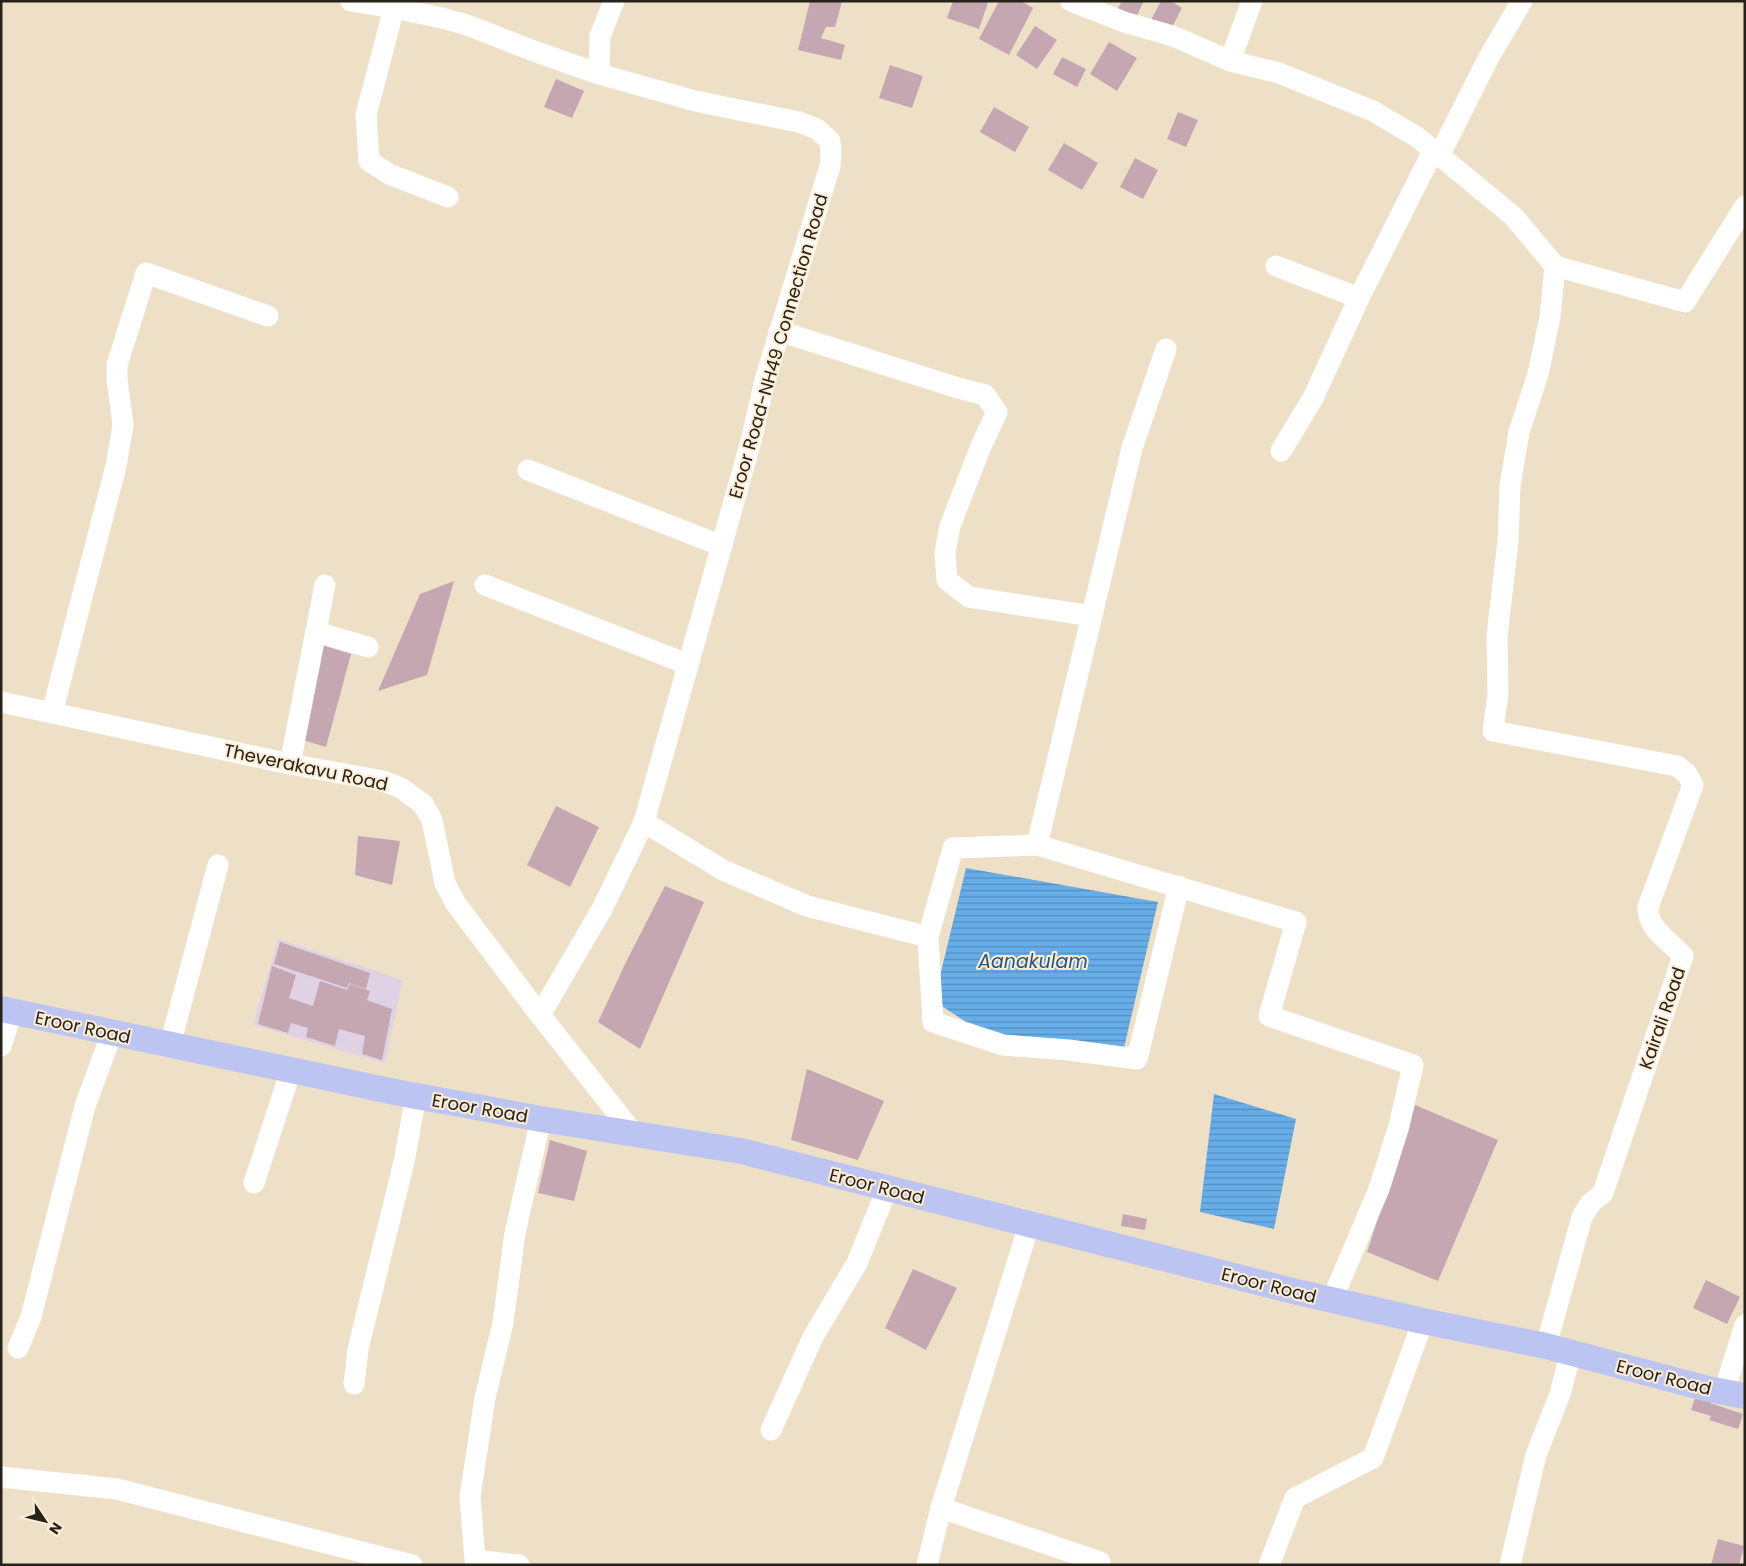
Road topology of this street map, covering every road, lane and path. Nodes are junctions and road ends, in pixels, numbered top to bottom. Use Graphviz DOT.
graph roads {
  1 [pos="351,1"];
  2 [pos="614,1"];
  3 [pos="1071,1"];
  4 [pos="1252,1"];
  5 [pos="1522,1"];
  6 [pos="396,4"];
  7 [pos="1230,61"];
  8 [pos="599,74"];
  9 [pos="1436,153"];
  10 [pos="448,197"];
  11 [pos="1745,206"];
  12 [pos="1276,266"];
  13 [pos="1555,266"];
  14 [pos="1359,298"];
  15 [pos="268,316"];
  16 [pos="779,331"];
  17 [pos="1166,348"];
  18 [pos="1280,451"];
  19 [pos="528,470"];
  20 [pos="722,546"];
  21 [pos="325,585"];
  22 [pos="485,586"];
  23 [pos="1092,616"];
  24 [pos="316,632"];
  25 [pos="368,647"];
  26 [pos="688,664"];
  27 [pos="1,702"];
  28 [pos="52,714"];
  29 [pos="290,764"];
  30 [pos="644,822"];
  31 [pos="1037,845"];
  32 [pos="218,865"];
  33 [pos="1179,886"];
  34 [pos="928,937"];
  35 [pos="6,1011"];
  36 [pos="540,1016"];
  37 [pos="112,1033"];
  38 [pos="170,1045"];
  39 [pos="1,1046"];
  40 [pos="291,1070"];
  41 [pos="416,1096"];
  42 [pos="541,1118"];
  43 [pos="634,1134"];
  44 [pos="254,1182"];
  45 [pos="887,1189"];
  46 [pos="1029,1224"];
  47 [pos="1332,1300"];
  48 [pos="1423,1321"];
  49 [pos="1745,1325"];
  50 [pos="1546,1346"];
  51 [pos="18,1348"];
  52 [pos="1571,1352"];
  53 [pos="354,1384"];
  54 [pos="1734,1394"];
  55 [pos="771,1430"];
  56 [pos="1,1477"];
  57 [pos="941,1508"];
  58 [pos="475,1562"];
  59 [pos="412,1565"];
  60 [pos="519,1565"];
  61 [pos="928,1565"];
  62 [pos="1099,1565"];
  63 [pos="1269,1565"];
  64 [pos="1510,1565"];
  1 -- 6 [label="street, Eroor Road-NH49 Connection Road"];
  2 -- 8 [label="street"];
  3 -- 7 [label="street"];
  4 -- 7 [label="street"];
  5 -- 9 [label="street"];
  6 -- 8 [label="street, Eroor Road-NH49 Connection Road"];
  6 -- 10 [label="street"];
  7 -- 9 [label="street"];
  8 -- 16 [label="street, Eroor Road-NH49 Connection Road"];
  9 -- 13 [label="street"];
  9 -- 14 [label="street"];
  11 -- 13 [label="street"];
  12 -- 14 [label="street"];
  13 -- 50 [label="street, Kairali Road"];
  14 -- 18 [label="street"];
  15 -- 28 [label="street"];
  16 -- 20 [label="street, Eroor Road-NH49 Connection Road"];
  16 -- 23 [label="street"];
  17 -- 23 [label="street"];
  19 -- 20 [label="street"];
  20 -- 26 [label="street, Eroor Road-NH49 Connection Road"];
  21 -- 24 [label="street"];
  22 -- 26 [label="street"];
  23 -- 31 [label="street"];
  24 -- 25 [label="street"];
  24 -- 29 [label="street"];
  26 -- 30 [label="street, Eroor Road-NH49 Connection Road"];
  27 -- 28 [label="street, Theverakavu Road"];
  28 -- 29 [label="street, Theverakavu Road"];
  29 -- 36 [label="street, Theverakavu Road"];
  30 -- 34 [label="street"];
  30 -- 36 [label="street, Eroor Road-NH49 Connection Road"];
  31 -- 33 [label="street"];
  31 -- 34 [label="street"];
  32 -- 38 [label="street"];
  33 -- 34 [label="street"];
  33 -- 47 [label="street"];
  35 -- 37 [label="main road, Eroor Road"];
  35 -- 39 [label="street"];
  36 -- 43 [label="street, Theverakavu Road"];
  37 -- 38 [label="main road, Eroor Road"];
  37 -- 51 [label="street"];
  38 -- 40 [label="main road, Eroor Road"];
  40 -- 41 [label="main road, Eroor Road"];
  40 -- 44 [label="street"];
  41 -- 42 [label="main road, Eroor Road"];
  41 -- 53 [label="street"];
  42 -- 43 [label="main road, Eroor Road"];
  42 -- 58 [label="street"];
  43 -- 45 [label="main road, Eroor Road"];
  45 -- 46 [label="main road, Eroor Road"];
  45 -- 55 [label="street"];
  46 -- 47 [label="main road, Eroor Road"];
  46 -- 57 [label="street"];
  47 -- 48 [label="main road, Eroor Road"];
  48 -- 50 [label="main road, Eroor Road"];
  48 -- 63 [label="street"];
  49 -- 54 [label="street"];
  50 -- 52 [label="main road, Eroor Road"];
  52 -- 54 [label="main road, Eroor Road"];
  52 -- 64 [label="street"];
  56 -- 59 [label="street"];
  57 -- 61 [label="street"];
  57 -- 62 [label="street"];
  58 -- 60 [label="street"];
}
